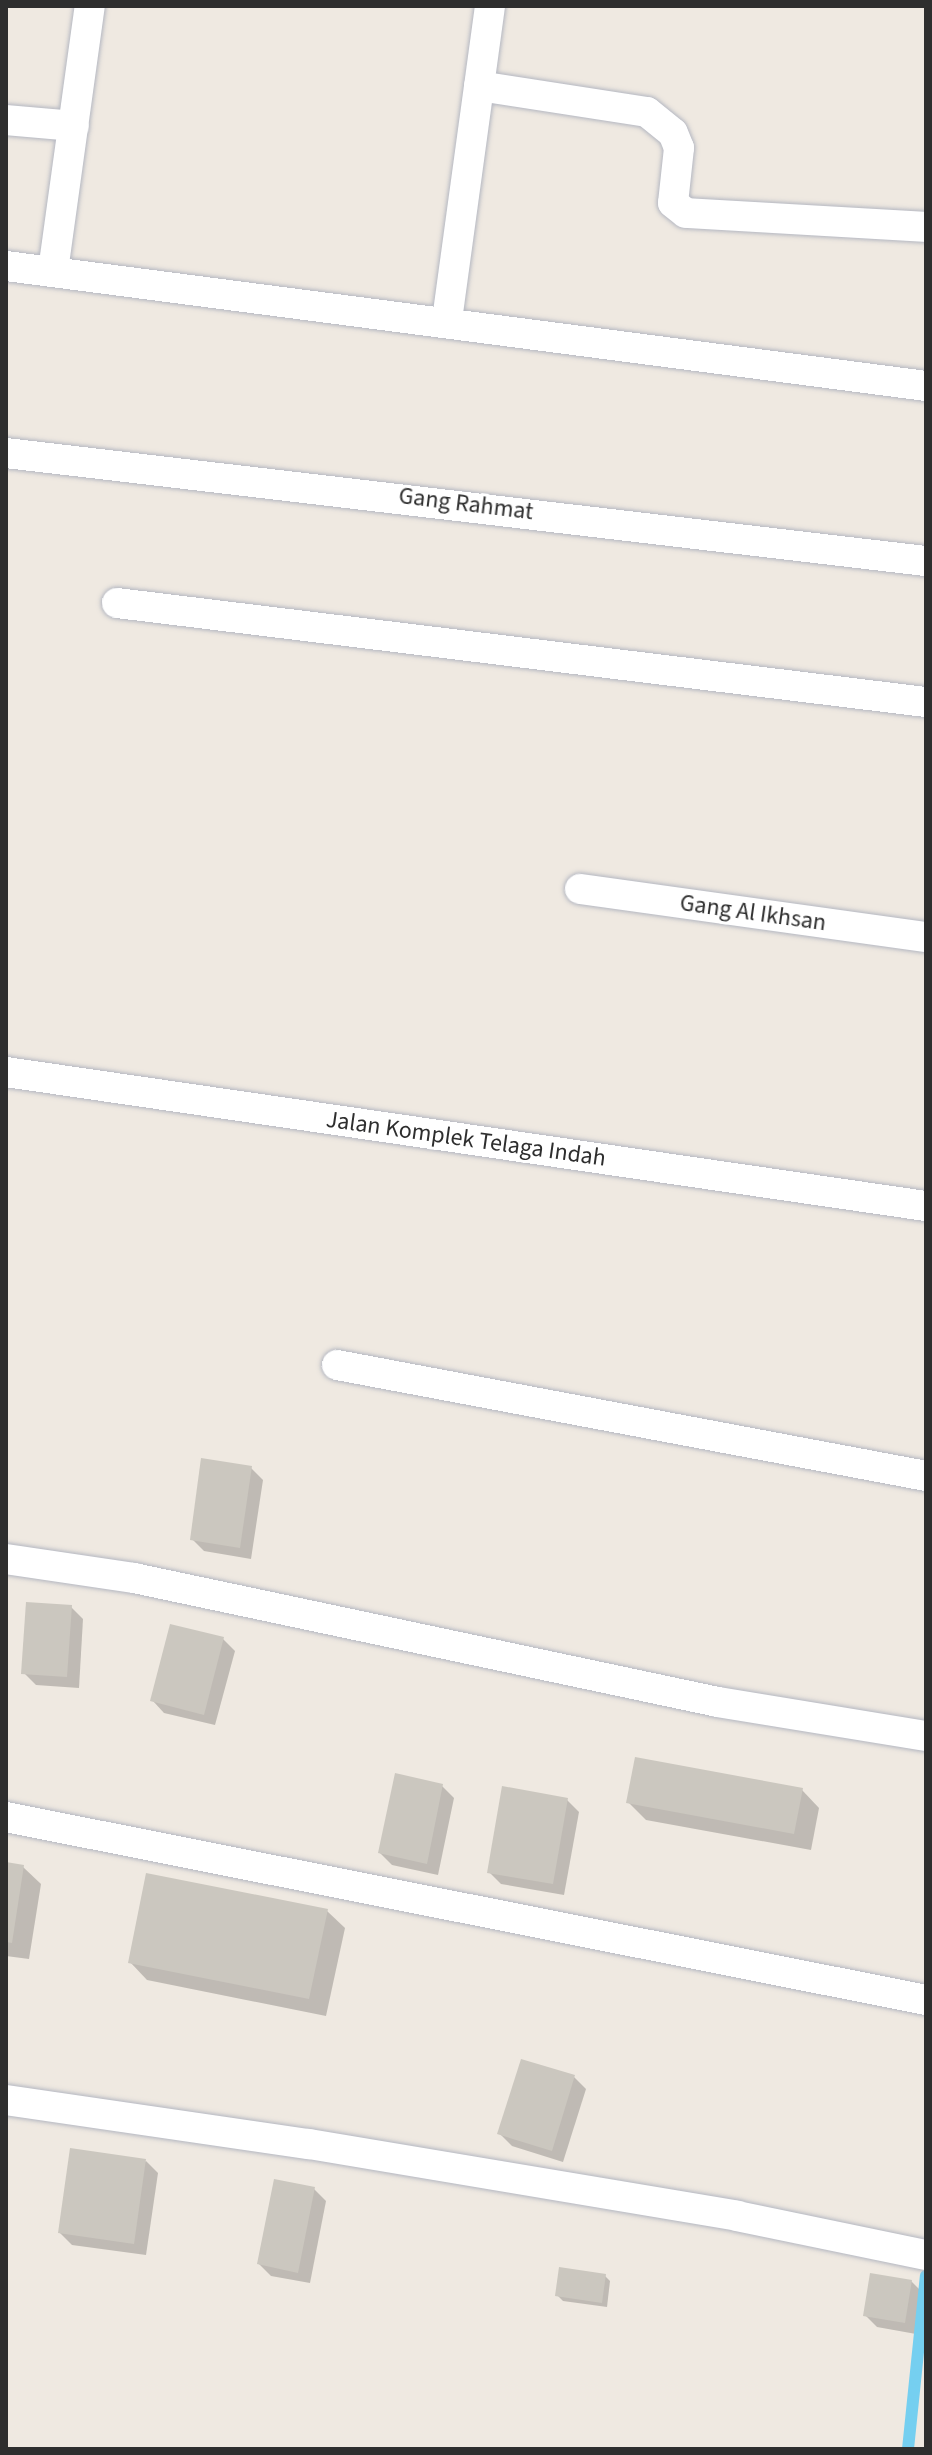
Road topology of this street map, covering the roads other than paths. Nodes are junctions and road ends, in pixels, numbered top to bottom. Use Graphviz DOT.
graph roads {
  1 [pos="90,6"];
  2 [pos="490,6"];
  3 [pos="479,86"];
  4 [pos="6,120"];
  5 [pos="74,126"];
  6 [pos="926,227"];
  7 [pos="6,266"];
  8 [pos="53,271"];
  9 [pos="447,320"];
  10 [pos="926,386"];
  11 [pos="6,453"];
  12 [pos="926,561"];
  13 [pos="117,603"];
  14 [pos="926,702"];
  15 [pos="580,889"];
  16 [pos="926,937"];
  17 [pos="6,1072"];
  18 [pos="926,1206"];
  19 [pos="337,1365"];
  20 [pos="926,1476"];
  21 [pos="6,1559"];
  22 [pos="926,1736"];
  23 [pos="6,1817"];
  24 [pos="926,2000"];
  25 [pos="6,2100"];
  26 [pos="926,2255"];
  1 -- 5 [label="street"];
  2 -- 3 [label="street"];
  3 -- 6 [label="street"];
  3 -- 9 [label="street"];
  4 -- 5 [label="street"];
  5 -- 8 [label="street"];
  7 -- 8 [label="street"];
  8 -- 9 [label="street"];
  9 -- 10 [label="street"];
  11 -- 12 [label="street, Gang Rahmat"];
  13 -- 14 [label="street"];
  15 -- 16 [label="street, Gang Al Ikhsan"];
  17 -- 18 [label="street, Jalan Komplek Telaga Indah"];
  19 -- 20 [label="street"];
  21 -- 22 [label="street"];
  23 -- 24 [label="street"];
  25 -- 26 [label="street"];
}
